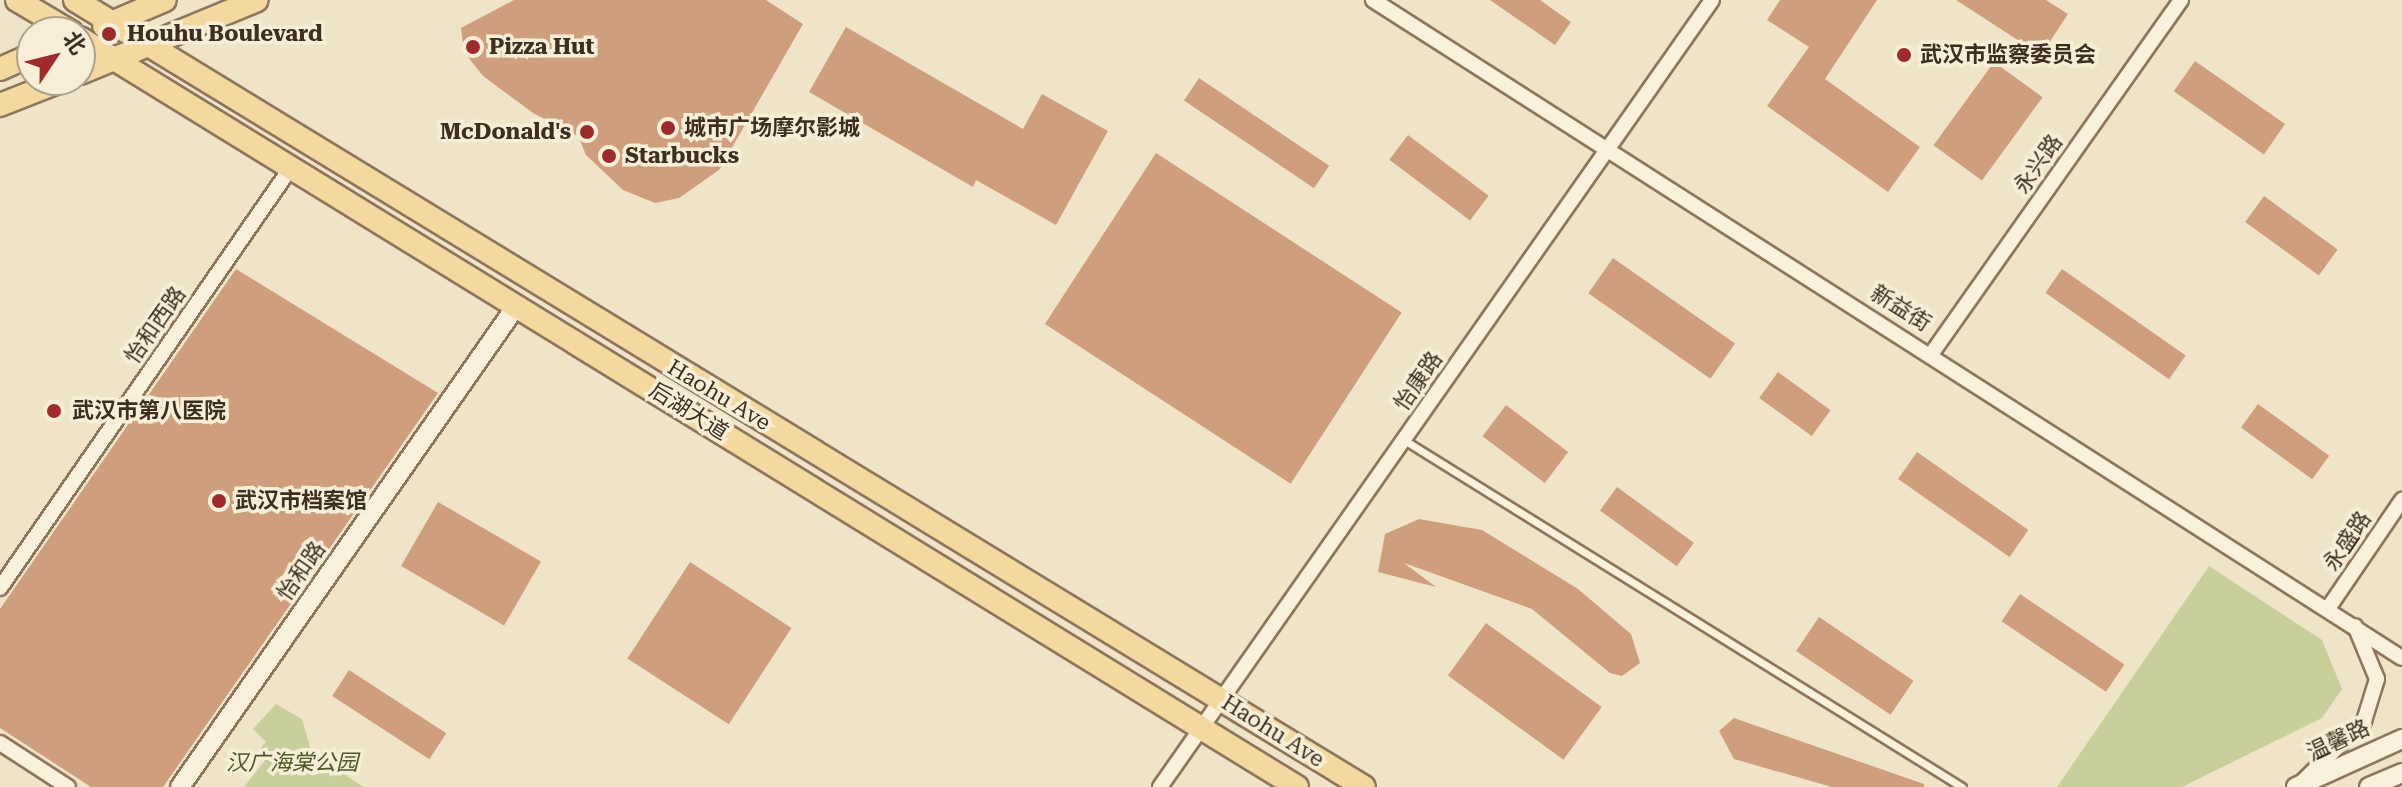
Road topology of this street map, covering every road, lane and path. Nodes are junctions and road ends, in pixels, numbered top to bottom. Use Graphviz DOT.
graph roads {
  1 [pos="17,0"];
  2 [pos="75,0"];
  3 [pos="165,0"];
  4 [pos="257,0"];
  5 [pos="1373,0"];
  6 [pos="1712,0"];
  7 [pos="2181,0"];
  8 [pos="44,16"];
  9 [pos="111,23"];
  10 [pos="96,30"];
  11 [pos="148,45"];
  12 [pos="96,47"];
  13 [pos="115,59"];
  14 [pos="96,67"];
  15 [pos="23,96"];
  16 [pos="0,105"];
  17 [pos="1608,148"];
  18 [pos="292,166"];
  19 [pos="517,305"];
  20 [pos="1932,353"];
  21 [pos="1404,440"];
  22 [pos="2402,500"];
  23 [pos="0,588"];
  24 [pos="2329,607"];
  25 [pos="2355,625"];
  26 [pos="2382,644"];
  27 [pos="2402,650"];
  28 [pos="2402,658"];
  29 [pos="1224,701"];
  30 [pos="1203,729"];
  31 [pos="2402,739"];
  32 [pos="0,743"];
  33 [pos="2298,786"];
  34 [pos="68,787"];
  35 [pos="180,787"];
  36 [pos="1160,787"];
  37 [pos="1297,787"];
  38 [pos="1364,787"];
  39 [pos="1962,787"];
  1 -- 8 [label="main road"];
  2 -- 9 [label="main road, Haohu Ave"];
  3 -- 9 [label="main road"];
  4 -- 11 [label="main road"];
  5 -- 17 [label="street, 新益街"];
  6 -- 17 [label="street, 怡康路"];
  7 -- 20 [label="street, 永兴路"];
  9 -- 10 [label="main road"];
  9 -- 11 [label="main road, Haohu Ave"];
  11 -- 13 [label="main road"];
  11 -- 29 [label="main road, Haohu Ave"];
  12 -- 13 [label="main road, 后湖大道"];
  13 -- 14 [label="main road"];
  13 -- 18 [label="main road, 后湖大道"];
  15 -- 16 [label="main road"];
  17 -- 20 [label="street, 新益街"];
  17 -- 21 [label="street, 怡康路"];
  18 -- 19 [label="main road, 后湖大道"];
  18 -- 23 [label="street, 怡和西路"];
  19 -- 30 [label="main road, 后湖大道"];
  19 -- 35 [label="street, 怡和路"];
  20 -- 24 [label="street, 新益街"];
  21 -- 29 [label="street, 怡康路"];
  21 -- 39 [label="lane"];
  22 -- 24 [label="street, 永盛路"];
  24 -- 25 [label="street, 新益街"];
  25 -- 26 [label="street, 新益街"];
  25 -- 33 [label="street"];
  26 -- 27 [label="street"];
  26 -- 28 [label="street, 新益街"];
  29 -- 30 [label="street, 怡康路"];
  29 -- 38 [label="main road, Haohu Ave"];
  30 -- 36 [label="street, 怡康路"];
  30 -- 37 [label="main road, 后湖大道"];
  31 -- 33 [label="street, 温馨路"];
  32 -- 34 [label="street"];
}
